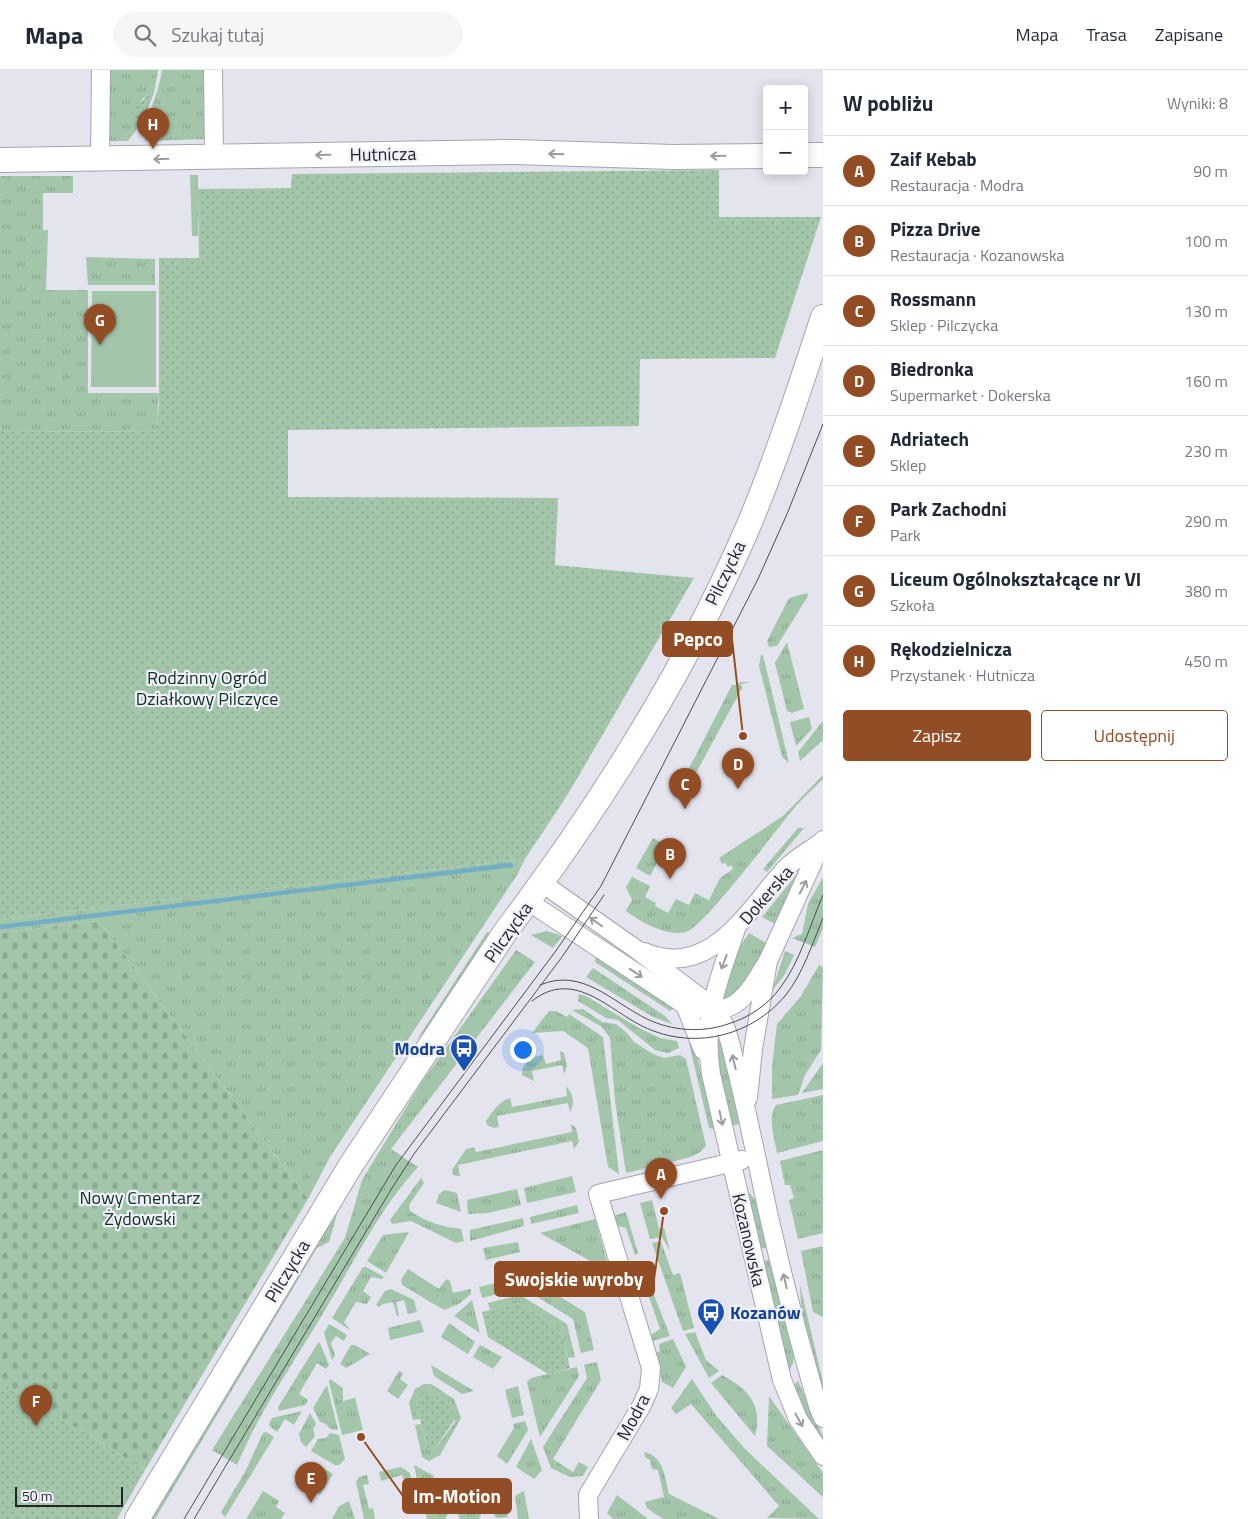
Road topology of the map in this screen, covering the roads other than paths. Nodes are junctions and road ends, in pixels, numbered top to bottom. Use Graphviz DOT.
graph roads {
  1 [pos="101,70"];
  2 [pos="213,70"];
  3 [pos="808,155"];
  4 [pos="823,155"];
  5 [pos="763,156"];
  6 [pos="214,158"];
  7 [pos="0,160"];
  8 [pos="100,160"];
  9 [pos="823,317"];
  10 [pos="822,842"];
  11 [pos="536,893"];
  12 [pos="736,929"];
  13 [pos="636,948"];
  14 [pos="768,962"];
  15 [pos="684,1005"];
  16 [pos="713,1005"];
  17 [pos="711,1074"];
  18 [pos="748,1108"];
  19 [pos="756,1157"];
  20 [pos="731,1162"];
  21 [pos="805,1363"];
  22 [pos="782,1380"];
  23 [pos="823,1418"];
  24 [pos="823,1456"];
  25 [pos="137,1519"];
  26 [pos="589,1519"];
  1 -- 8 [label="street"];
  2 -- 6 [label="street"];
  3 -- 4 [label="street"];
  5 -- 6 [label="street, Hutnicza, one-way"];
  6 -- 8 [label="street, Hutnicza, one-way"];
  7 -- 8 [label="street, Hutnicza"];
  9 -- 11 [label="street, Pilczycka"];
  10 -- 12 [label="street, Dokerska"];
  14 -- 10 [label="street, Dokerska, one-way"];
  13 -- 11 [label="street, Kozanowska, one-way"];
  11 -- 15 [label="street, Kozanowska, one-way"];
  11 -- 25 [label="street, Pilczycka"];
  12 -- 13 [label="street, Dokerska"];
  12 -- 16 [label="street, Dokerska, one-way"];
  13 -- 16 [label="street, Kozanowska"];
  14 -- 16 [label="street"];
  14 -- 18 [label="street, Kozanowska"];
  15 -- 16 [label="street, Kozanowska"];
  15 -- 17 [label="street, Kozanowska"];
  16 -- 17 [label="street, Kozanowska"];
  18 -- 16 [label="street, Kozanowska, one-way"];
  17 -- 20 [label="street, Kozanowska, one-way"];
  18 -- 19 [label="street, Kozanowska"];
  19 -- 20 [label="street"];
  21 -- 19 [label="street, Kozanowska, one-way"];
  20 -- 22 [label="street, Kozanowska"];
  20 -- 26 [label="street, Modra"];
  21 -- 22 [label="street"];
  21 -- 23 [label="street, Kozanowska"];
  22 -- 24 [label="street, Kozanowska, one-way"];
}
